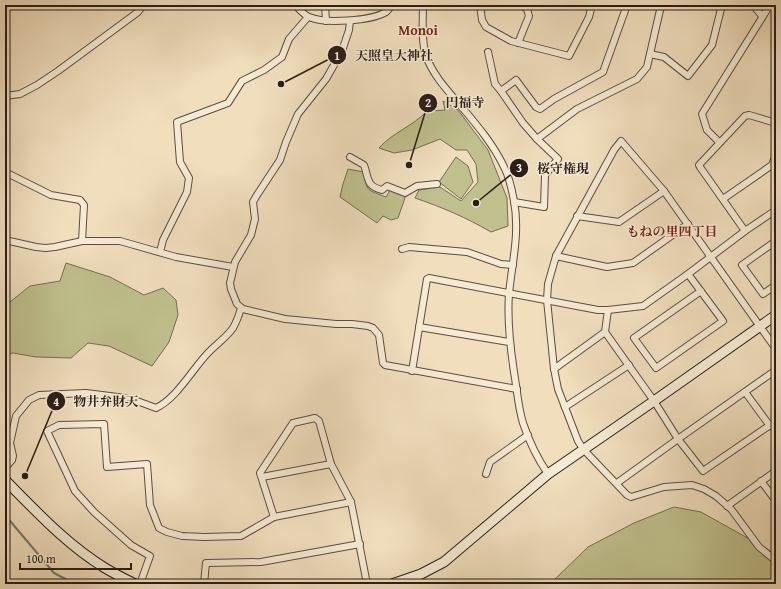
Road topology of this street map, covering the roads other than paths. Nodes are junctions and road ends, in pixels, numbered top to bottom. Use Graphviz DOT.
graph roads {
  1 [pos="143,5"];
  2 [pos="295,5"];
  3 [pos="325,5"];
  4 [pos="392,5"];
  5 [pos="422,5"];
  6 [pos="480,5"];
  7 [pos="520,5"];
  8 [pos="592,5"];
  9 [pos="627,5"];
  10 [pos="663,5"];
  11 [pos="722,5"];
  12 [pos="754,5"];
  13 [pos="770,5"];
  14 [pos="762,16"];
  15 [pos="308,17"];
  16 [pos="326,21"];
  17 [pos="350,21"];
  18 [pos="518,43"];
  19 [pos="488,52"];
  20 [pos="650,54"];
  21 [pos="502,91"];
  22 [pos="5,96"];
  23 [pos="776,123"];
  24 [pos="537,139"];
  25 [pos="719,142"];
  26 [pos="776,154"];
  27 [pos="350,157"];
  28 [pos="5,172"];
  29 [pos="437,184"];
  30 [pos="664,191"];
  31 [pos="723,199"];
  32 [pos="514,202"];
  33 [pos="776,210"];
  34 [pos="577,216"];
  35 [pos="688,224"];
  36 [pos="745,231"];
  37 [pos="5,240"];
  38 [pos="82,241"];
  39 [pos="776,241"];
  40 [pos="402,248"];
  41 [pos="160,252"];
  42 [pos="556,256"];
  43 [pos="710,256"];
  44 [pos="513,265"];
  45 [pos="233,267"];
  46 [pos="688,274"];
  47 [pos="776,285"];
  48 [pos="701,291"];
  49 [pos="509,292"];
  50 [pos="547,300"];
  51 [pos="241,308"];
  52 [pos="608,310"];
  53 [pos="776,314"];
  54 [pos="759,326"];
  55 [pos="419,327"];
  56 [pos="605,332"];
  57 [pos="509,342"];
  58 [pos="776,349"];
  59 [pos="629,365"];
  60 [pos="554,368"];
  61 [pos="776,370"];
  62 [pos="412,371"];
  63 [pos="517,389"];
  64 [pos="745,392"];
  65 [pos="654,401"];
  66 [pos="565,407"];
  67 [pos="776,421"];
  68 [pos="770,426"];
  69 [pos="528,436"];
  70 [pos="678,439"];
  71 [pos="584,450"];
  72 [pos="331,464"];
  73 [pos="5,468"];
  74 [pos="776,471"];
  75 [pos="486,474"];
  76 [pos="548,474"];
  77 [pos="262,477"];
  78 [pos="5,480"];
  79 [pos="761,481"];
  80 [pos="617,483"];
  81 [pos="776,501"];
  82 [pos="351,502"];
  83 [pos="727,506"];
  84 [pos="274,517"];
  85 [pos="360,544"];
  86 [pos="776,561"];
  87 [pos="136,584"];
  88 [pos="140,584"];
  89 [pos="204,584"];
  90 [pos="367,584"];
  91 [pos="392,584"];
  1 -- 22 [label="street"];
  2 -- 15 [label="street"];
  3 -- 16 [label="street"];
  4 -- 17 [label="street"];
  5 -- 32 [label="street"];
  6 -- 18 [label="street"];
  7 -- 18 [label="street"];
  8 -- 18 [label="street"];
  9 -- 21 [label="street"];
  10 -- 20 [label="street"];
  11 -- 20 [label="street"];
  12 -- 14 [label="street"];
  13 -- 14 [label="street"];
  14 -- 25 [label="street"];
  15 -- 16 [label="street"];
  15 -- 41 [label="street"];
  16 -- 17 [label="street"];
  17 -- 45 [label="street"];
  19 -- 21 [label="street"];
  20 -- 24 [label="street"];
  21 -- 24 [label="street"];
  23 -- 25 [label="street"];
  24 -- 32 [label="street"];
  25 -- 31 [label="street"];
  26 -- 31 [label="street"];
  27 -- 29 [label="street"];
  28 -- 38 [label="street"];
  30 -- 34 [label="street"];
  30 -- 34 [label="street"];
  30 -- 35 [label="street"];
  31 -- 36 [label="street"];
  32 -- 44 [label="street"];
  33 -- 36 [label="street"];
  34 -- 42 [label="street"];
  35 -- 42 [label="street"];
  35 -- 43 [label="street"];
  36 -- 43 [label="street"];
  37 -- 38 [label="street"];
  38 -- 41 [label="street"];
  39 -- 47 [label="street"];
  40 -- 44 [label="street"];
  41 -- 45 [label="street"];
  42 -- 50 [label="street"];
  43 -- 46 [label="street"];
  43 -- 54 [label="street"];
  44 -- 49 [label="street"];
  45 -- 51 [label="street"];
  46 -- 48 [label="street"];
  46 -- 52 [label="street"];
  48 -- 48 [label="street"];
  49 -- 50 [label="street"];
  49 -- 55 [label="street"];
  49 -- 57 [label="street"];
  50 -- 52 [label="street"];
  50 -- 60 [label="street"];
  51 -- 62 [label="street"];
  51 -- 73 [label="street"];
  52 -- 56 [label="street"];
  53 -- 54 [label="street"];
  54 -- 58 [label="street"];
  54 -- 65 [label="street"];
  55 -- 57 [label="street"];
  55 -- 62 [label="street"];
  56 -- 59 [label="street"];
  56 -- 60 [label="street"];
  57 -- 63 [label="street"];
  59 -- 65 [label="street"];
  59 -- 66 [label="street"];
  60 -- 66 [label="street"];
  61 -- 64 [label="street"];
  62 -- 63 [label="street"];
  63 -- 69 [label="street"];
  64 -- 68 [label="street"];
  64 -- 70 [label="street"];
  65 -- 70 [label="street"];
  65 -- 71 [label="street"];
  66 -- 71 [label="street"];
  67 -- 68 [label="street"];
  68 -- 70 [label="street"];
  69 -- 75 [label="street"];
  69 -- 76 [label="street"];
  70 -- 80 [label="street"];
  71 -- 76 [label="street"];
  71 -- 80 [label="street"];
  72 -- 77 [label="street"];
  72 -- 77 [label="street"];
  72 -- 82 [label="street"];
  74 -- 79 [label="street"];
  76 -- 91 [label="street"];
  77 -- 84 [label="street"];
  78 -- 87 [label="street"];
  79 -- 81 [label="street"];
  79 -- 83 [label="street"];
  80 -- 83 [label="street"];
  82 -- 84 [label="street"];
  82 -- 85 [label="street"];
  83 -- 86 [label="street"];
  84 -- 88 [label="street"];
  85 -- 89 [label="street"];
  85 -- 90 [label="street"];
}
